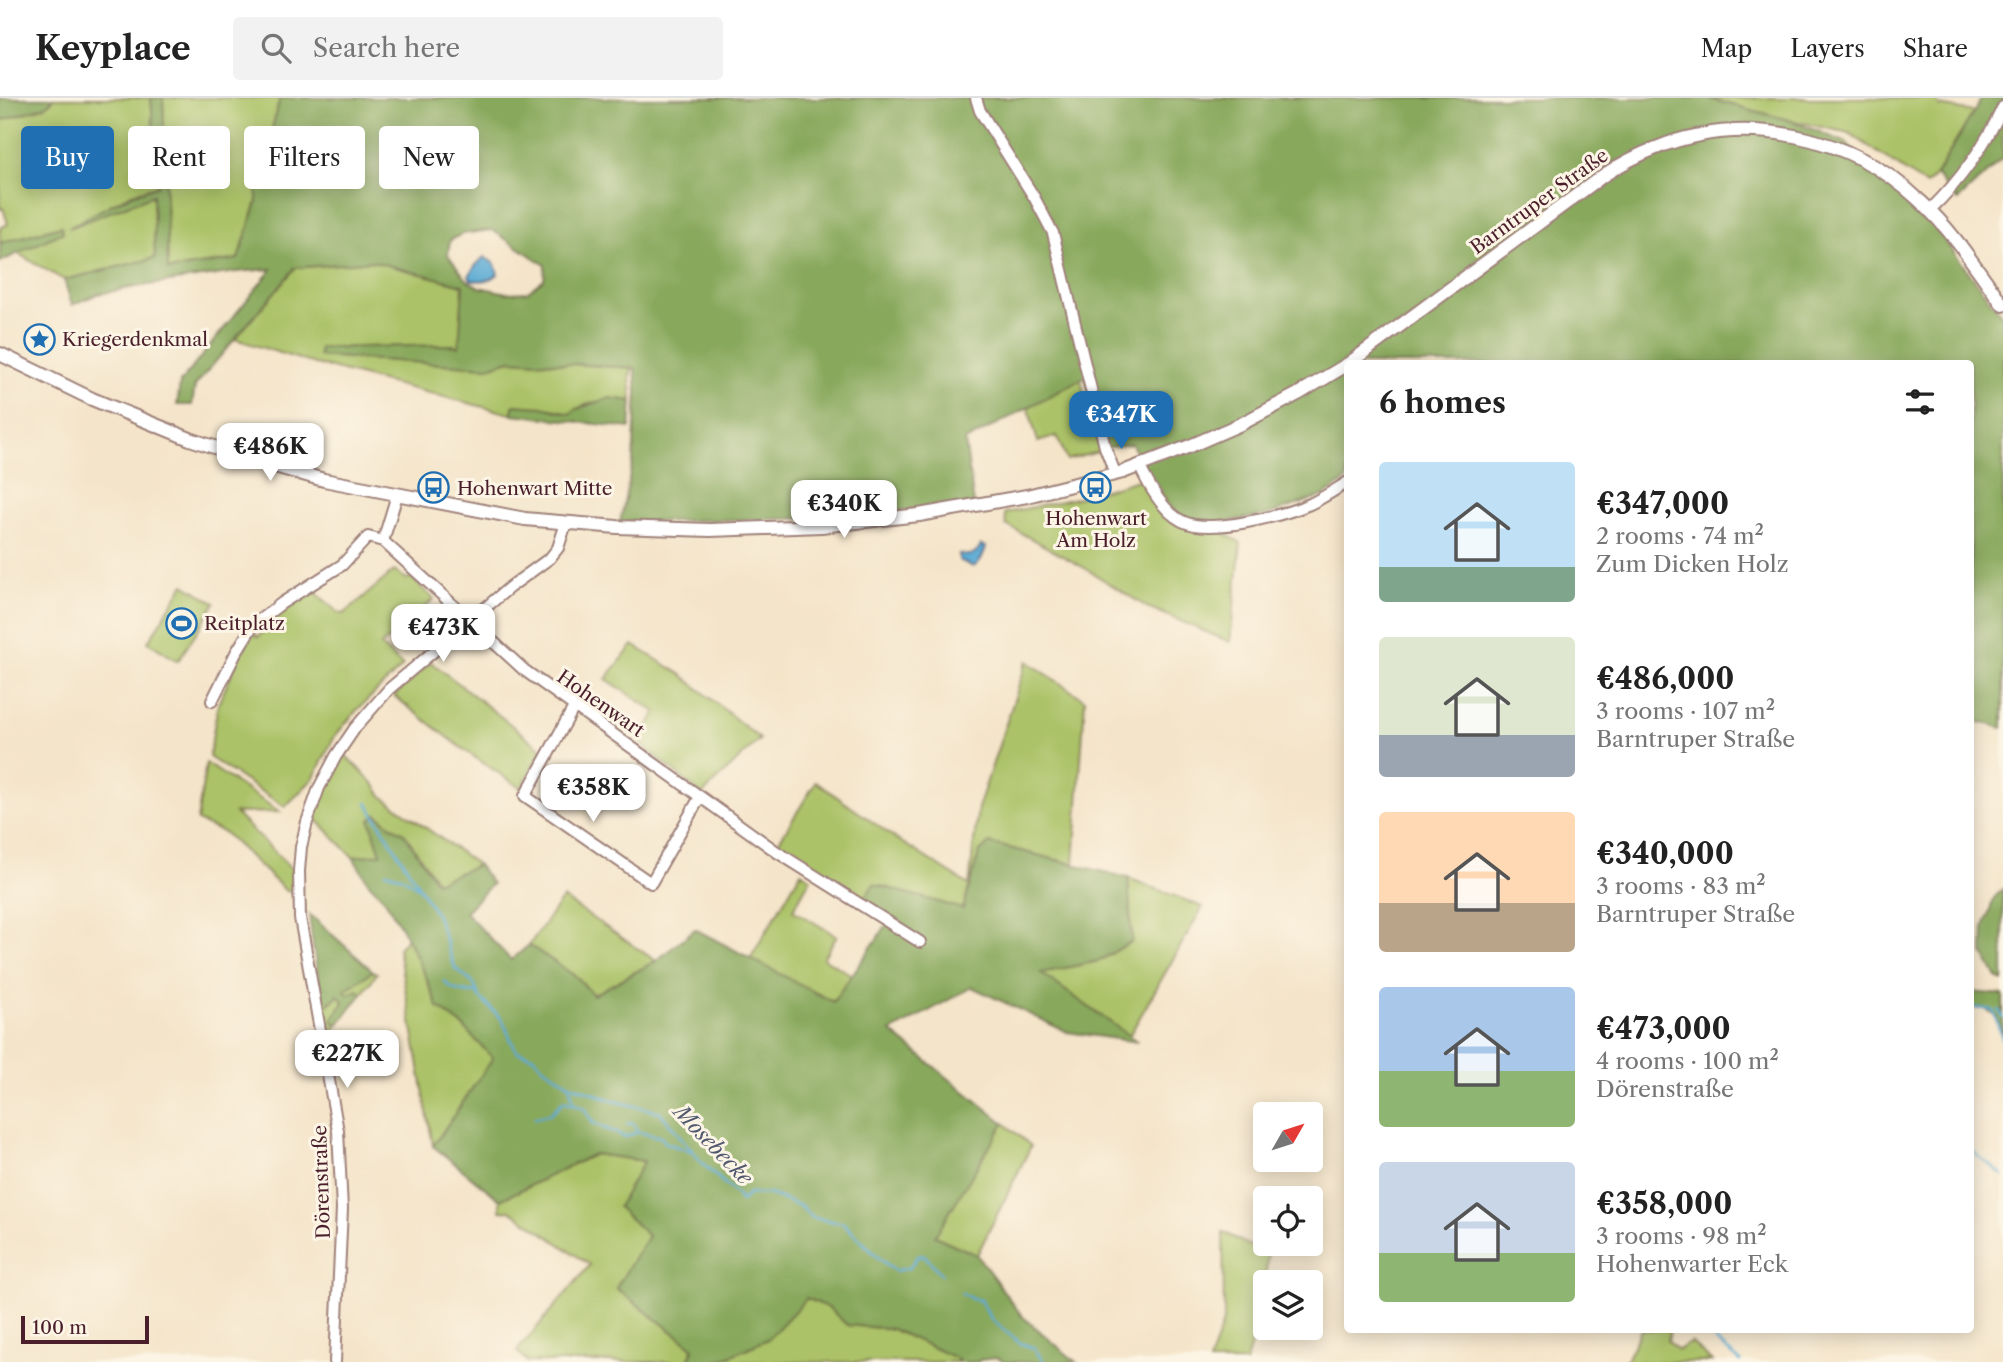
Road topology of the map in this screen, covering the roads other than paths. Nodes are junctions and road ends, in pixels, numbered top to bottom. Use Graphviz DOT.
graph roads {
  1 [pos="976,98"];
  2 [pos="2003,107"];
  3 [pos="1930,210"];
  4 [pos="2003,305"];
  5 [pos="0,354"];
  6 [pos="1353,360"];
  7 [pos="1344,366"];
  8 [pos="1139,465"];
  9 [pos="1115,473"];
  10 [pos="1344,484"];
  11 [pos="397,495"];
  12 [pos="566,523"];
  13 [pos="383,541"];
  14 [pos="470,620"];
  15 [pos="212,701"];
  16 [pos="574,707"];
  17 [pos="700,797"];
  18 [pos="920,942"];
  19 [pos="335,1362"];
  1 -- 9 [label="street"];
  2 -- 3 [label="street"];
  3 -- 4 [label="main road, Barntruper Straße"];
  3 -- 6 [label="main road, Barntruper Straße"];
  5 -- 11 [label="main road, Barntruper Straße"];
  7 -- 8 [label="main road, Barntruper Straße"];
  8 -- 9 [label="main road, Barntruper Straße"];
  8 -- 10 [label="street"];
  9 -- 12 [label="main road, Barntruper Straße"];
  11 -- 12 [label="main road, Barntruper Straße"];
  11 -- 13 [label="street"];
  12 -- 14 [label="street, Dörenstraße"];
  13 -- 14 [label="street, Hohenwart"];
  13 -- 15 [label="street"];
  14 -- 16 [label="street, Hohenwart"];
  14 -- 19 [label="street, Dörenstraße"];
  16 -- 17 [label="street, Hohenwart"];
  16 -- 17 [label="street"];
  17 -- 18 [label="street, Hohenwart"];
}
